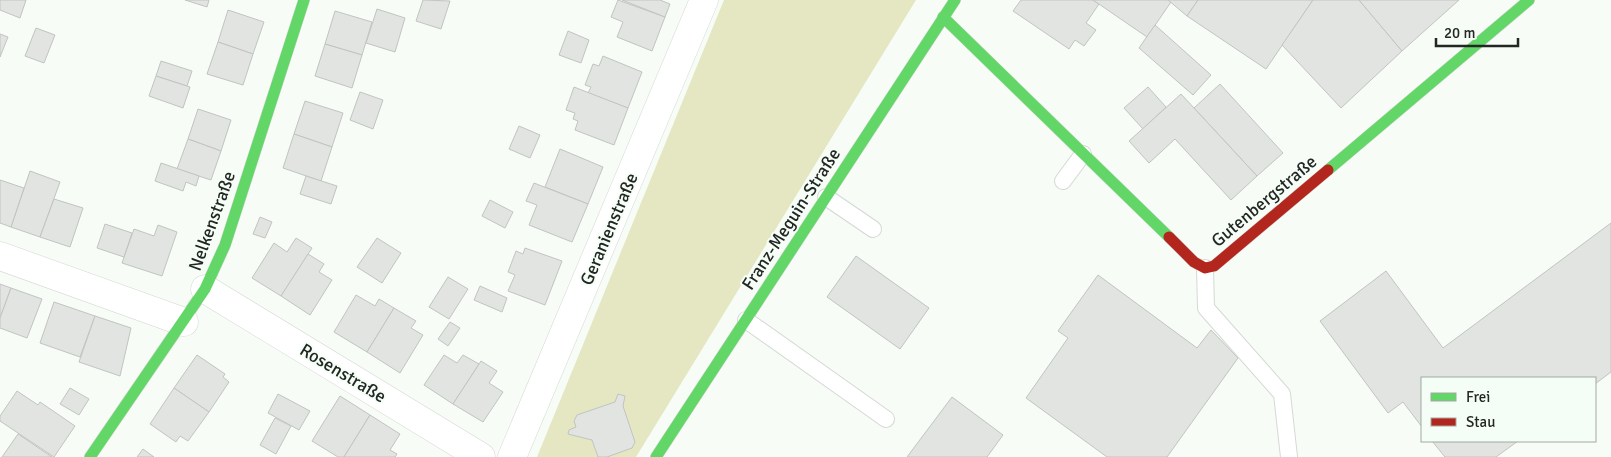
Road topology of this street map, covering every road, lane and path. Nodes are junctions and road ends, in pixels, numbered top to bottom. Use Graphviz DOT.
graph roads {
  1 [pos="304,0"];
  2 [pos="704,0"];
  3 [pos="955,0"];
  4 [pos="1529,0"];
  5 [pos="943,17"];
  6 [pos="1083,154"];
  7 [pos="1063,181"];
  8 [pos="826,197"];
  9 [pos="873,229"];
  10 [pos="0,256"];
  11 [pos="1205,268"];
  12 [pos="205,289"];
  13 [pos="746,320"];
  14 [pos="184,322"];
  15 [pos="886,419"];
  16 [pos="90,457"];
  17 [pos="481,457"];
  18 [pos="512,457"];
  19 [pos="656,457"];
  20 [pos="1289,457"];
  1 -- 12 [label="street, Nelkenstraße"];
  2 -- 18 [label="street, Geranienstraße"];
  3 -- 5 [label="street, Franz-Meguin-Straße"];
  4 -- 11 [label="street, Gutenbergstraße"];
  5 -- 6 [label="street, Gutenbergstraße"];
  5 -- 8 [label="street, Franz-Meguin-Straße"];
  6 -- 7 [label="lane"];
  6 -- 11 [label="street, Gutenbergstraße"];
  8 -- 9 [label="lane"];
  8 -- 13 [label="street, Franz-Meguin-Straße"];
  10 -- 14 [label="street"];
  11 -- 20 [label="lane"];
  12 -- 14 [label="street, Nelkenstraße"];
  12 -- 17 [label="street, Rosenstraße"];
  13 -- 15 [label="lane"];
  13 -- 19 [label="street, Franz-Meguin-Straße"];
  14 -- 16 [label="street, Nelkenstraße"];
}
